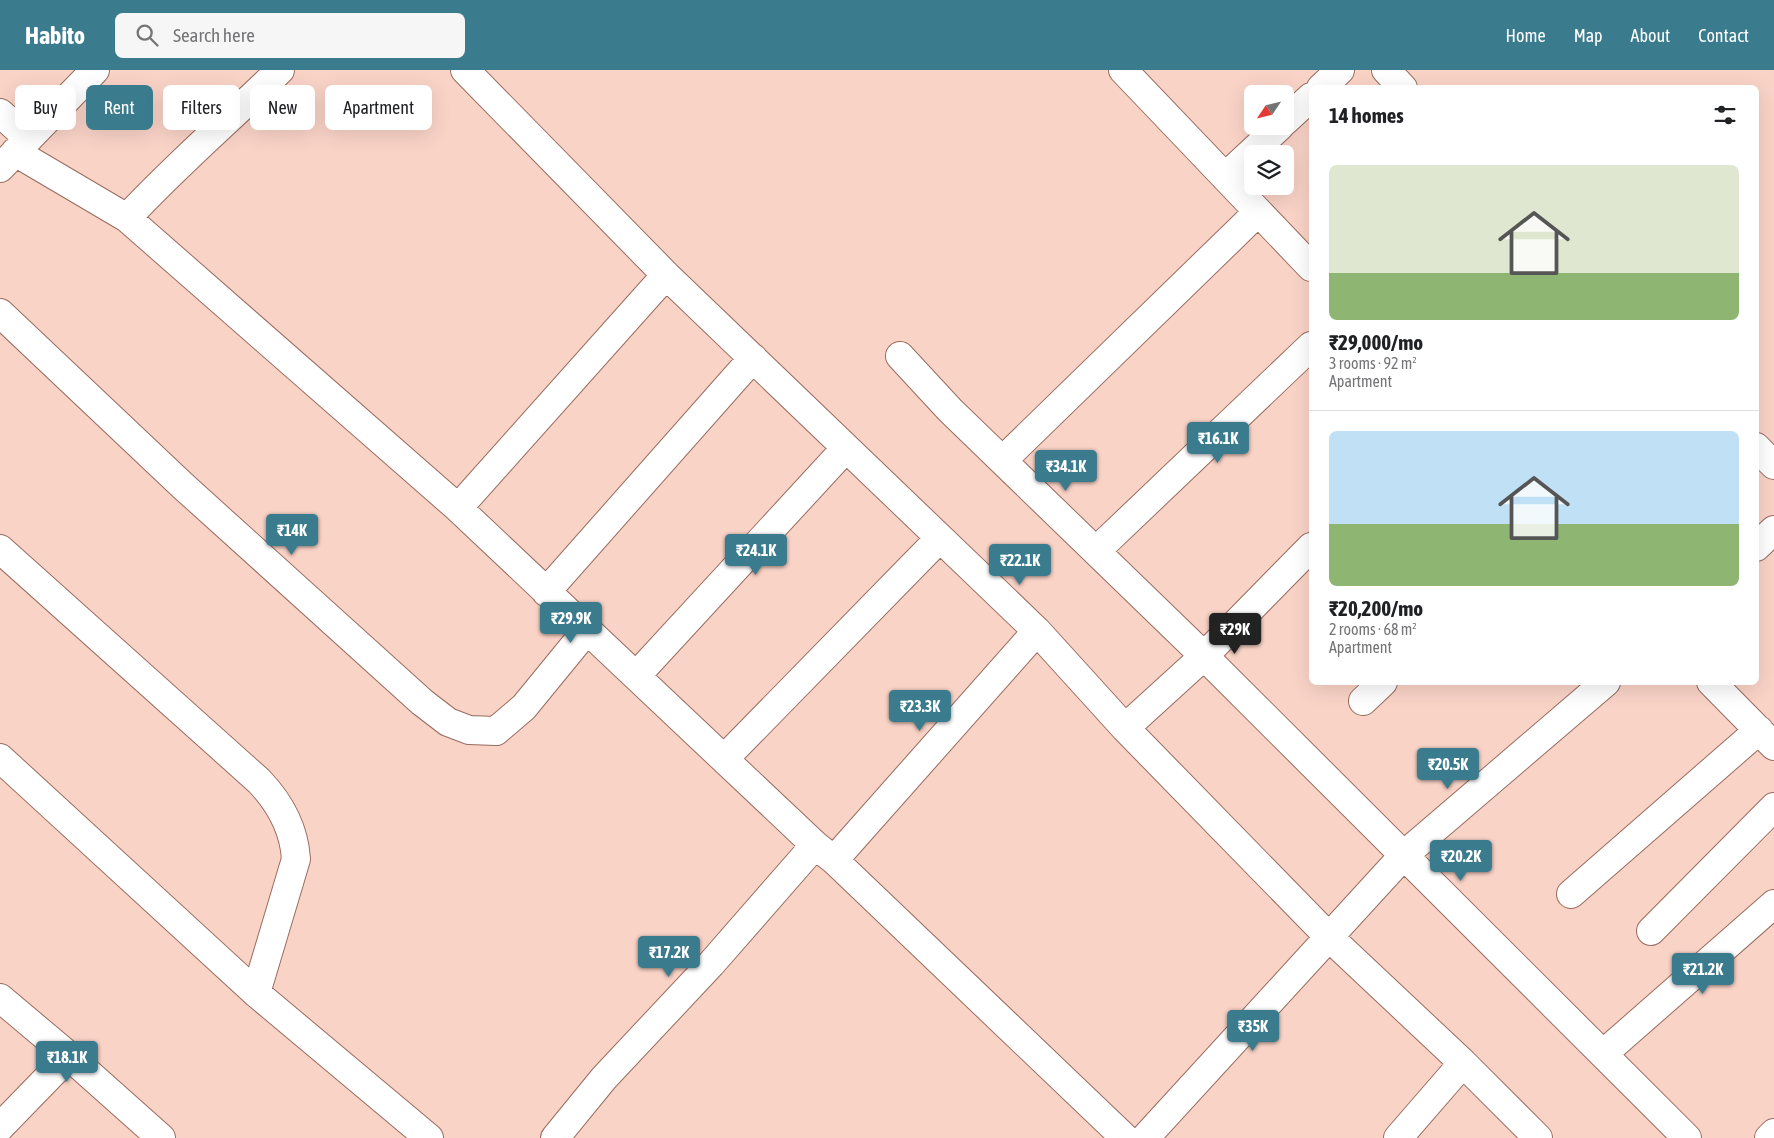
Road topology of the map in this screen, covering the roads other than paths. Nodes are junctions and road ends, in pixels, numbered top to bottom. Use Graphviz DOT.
graph roads {
  1 [pos="95,70"];
  2 [pos="280,70"];
  3 [pos="465,70"];
  4 [pos="1123,70"];
  5 [pos="1340,70"];
  6 [pos="1386,70"];
  7 [pos="1324,85"];
  8 [pos="1400,85"];
  9 [pos="1309,99"];
  10 [pos="0,113"];
  11 [pos="1294,113"];
  12 [pos="1270,135"];
  13 [pos="14,153"];
  14 [pos="1225,178"];
  15 [pos="1258,212"];
  16 [pos="127,218"];
  17 [pos="1309,265"];
  18 [pos="666,275"];
  19 [pos="0,313"];
  20 [pos="1309,348"];
  21 [pos="900,356"];
  22 [pos="753,358"];
  23 [pos="846,448"];
  24 [pos="1759,450"];
  25 [pos="1003,460"];
  26 [pos="1774,465"];
  27 [pos="458,508"];
  28 [pos="1774,530"];
  29 [pos="940,538"];
  30 [pos="1759,544"];
  31 [pos="0,548"];
  32 [pos="1309,549"];
  33 [pos="1096,551"];
  34 [pos="546,592"];
  35 [pos="587,630"];
  36 [pos="1036,632"];
  37 [pos="1204,656"];
  38 [pos="636,676"];
  39 [pos="1379,685"];
  40 [pos="1602,685"];
  41 [pos="1714,685"];
  42 [pos="1363,700"];
  43 [pos="1125,728"];
  44 [pos="1766,738"];
  45 [pos="0,758"];
  46 [pos="724,759"];
  47 [pos="1774,807"];
  48 [pos="825,852"];
  49 [pos="1404,855"];
  50 [pos="1571,894"];
  51 [pos="1774,904"];
  52 [pos="1651,931"];
  53 [pos="1329,938"];
  54 [pos="256,993"];
  55 [pos="0,998"];
  56 [pos="1603,1054"];
  57 [pos="69,1056"];
  58 [pos="1463,1063"];
  59 [pos="0,1127"];
  60 [pos="1774,1133"];
  61 [pos="1533,1136"];
  62 [pos="161,1138"];
  63 [pos="429,1138"];
  64 [pos="555,1138"];
  65 [pos="1125,1138"];
  66 [pos="1145,1138"];
  67 [pos="1398,1138"];
  68 [pos="1687,1138"];
  69 [pos="1770,1138"];
  1 -- 13 [label="street"];
  2 -- 16 [label="street"];
  3 -- 18 [label="street"];
  4 -- 14 [label="street"];
  5 -- 7 [label="street"];
  6 -- 8 [label="street"];
  9 -- 11 [label="street"];
  10 -- 13 [label="street"];
  12 -- 14 [label="street"];
  13 -- 16 [label="street"];
  14 -- 15 [label="street"];
  15 -- 17 [label="street"];
  15 -- 25 [label="street"];
  16 -- 27 [label="street"];
  18 -- 22 [label="street"];
  18 -- 27 [label="street"];
  19 -- 35 [label="street"];
  20 -- 33 [label="street"];
  21 -- 25 [label="street"];
  22 -- 23 [label="street"];
  22 -- 34 [label="street"];
  23 -- 29 [label="street"];
  23 -- 38 [label="street"];
  24 -- 26 [label="street"];
  25 -- 33 [label="street"];
  27 -- 34 [label="street"];
  28 -- 30 [label="street"];
  29 -- 36 [label="street"];
  29 -- 46 [label="street"];
  31 -- 54 [label="street"];
  32 -- 37 [label="street"];
  33 -- 37 [label="street"];
  34 -- 35 [label="street"];
  35 -- 38 [label="street"];
  36 -- 43 [label="street"];
  36 -- 48 [label="street"];
  37 -- 43 [label="street"];
  37 -- 49 [label="street"];
  38 -- 46 [label="street"];
  39 -- 42 [label="street"];
  40 -- 49 [label="street"];
  41 -- 44 [label="street"];
  43 -- 53 [label="street"];
  44 -- 50 [label="street"];
  45 -- 54 [label="street"];
  46 -- 48 [label="street"];
  47 -- 52 [label="street"];
  48 -- 64 [label="street"];
  48 -- 65 [label="street"];
  49 -- 53 [label="street"];
  49 -- 56 [label="street"];
  51 -- 56 [label="street"];
  53 -- 58 [label="street"];
  53 -- 66 [label="street"];
  54 -- 63 [label="street"];
  55 -- 57 [label="street"];
  56 -- 68 [label="street"];
  57 -- 59 [label="street"];
  57 -- 62 [label="street"];
  58 -- 61 [label="street"];
  58 -- 67 [label="street"];
  60 -- 69 [label="street"];
}
